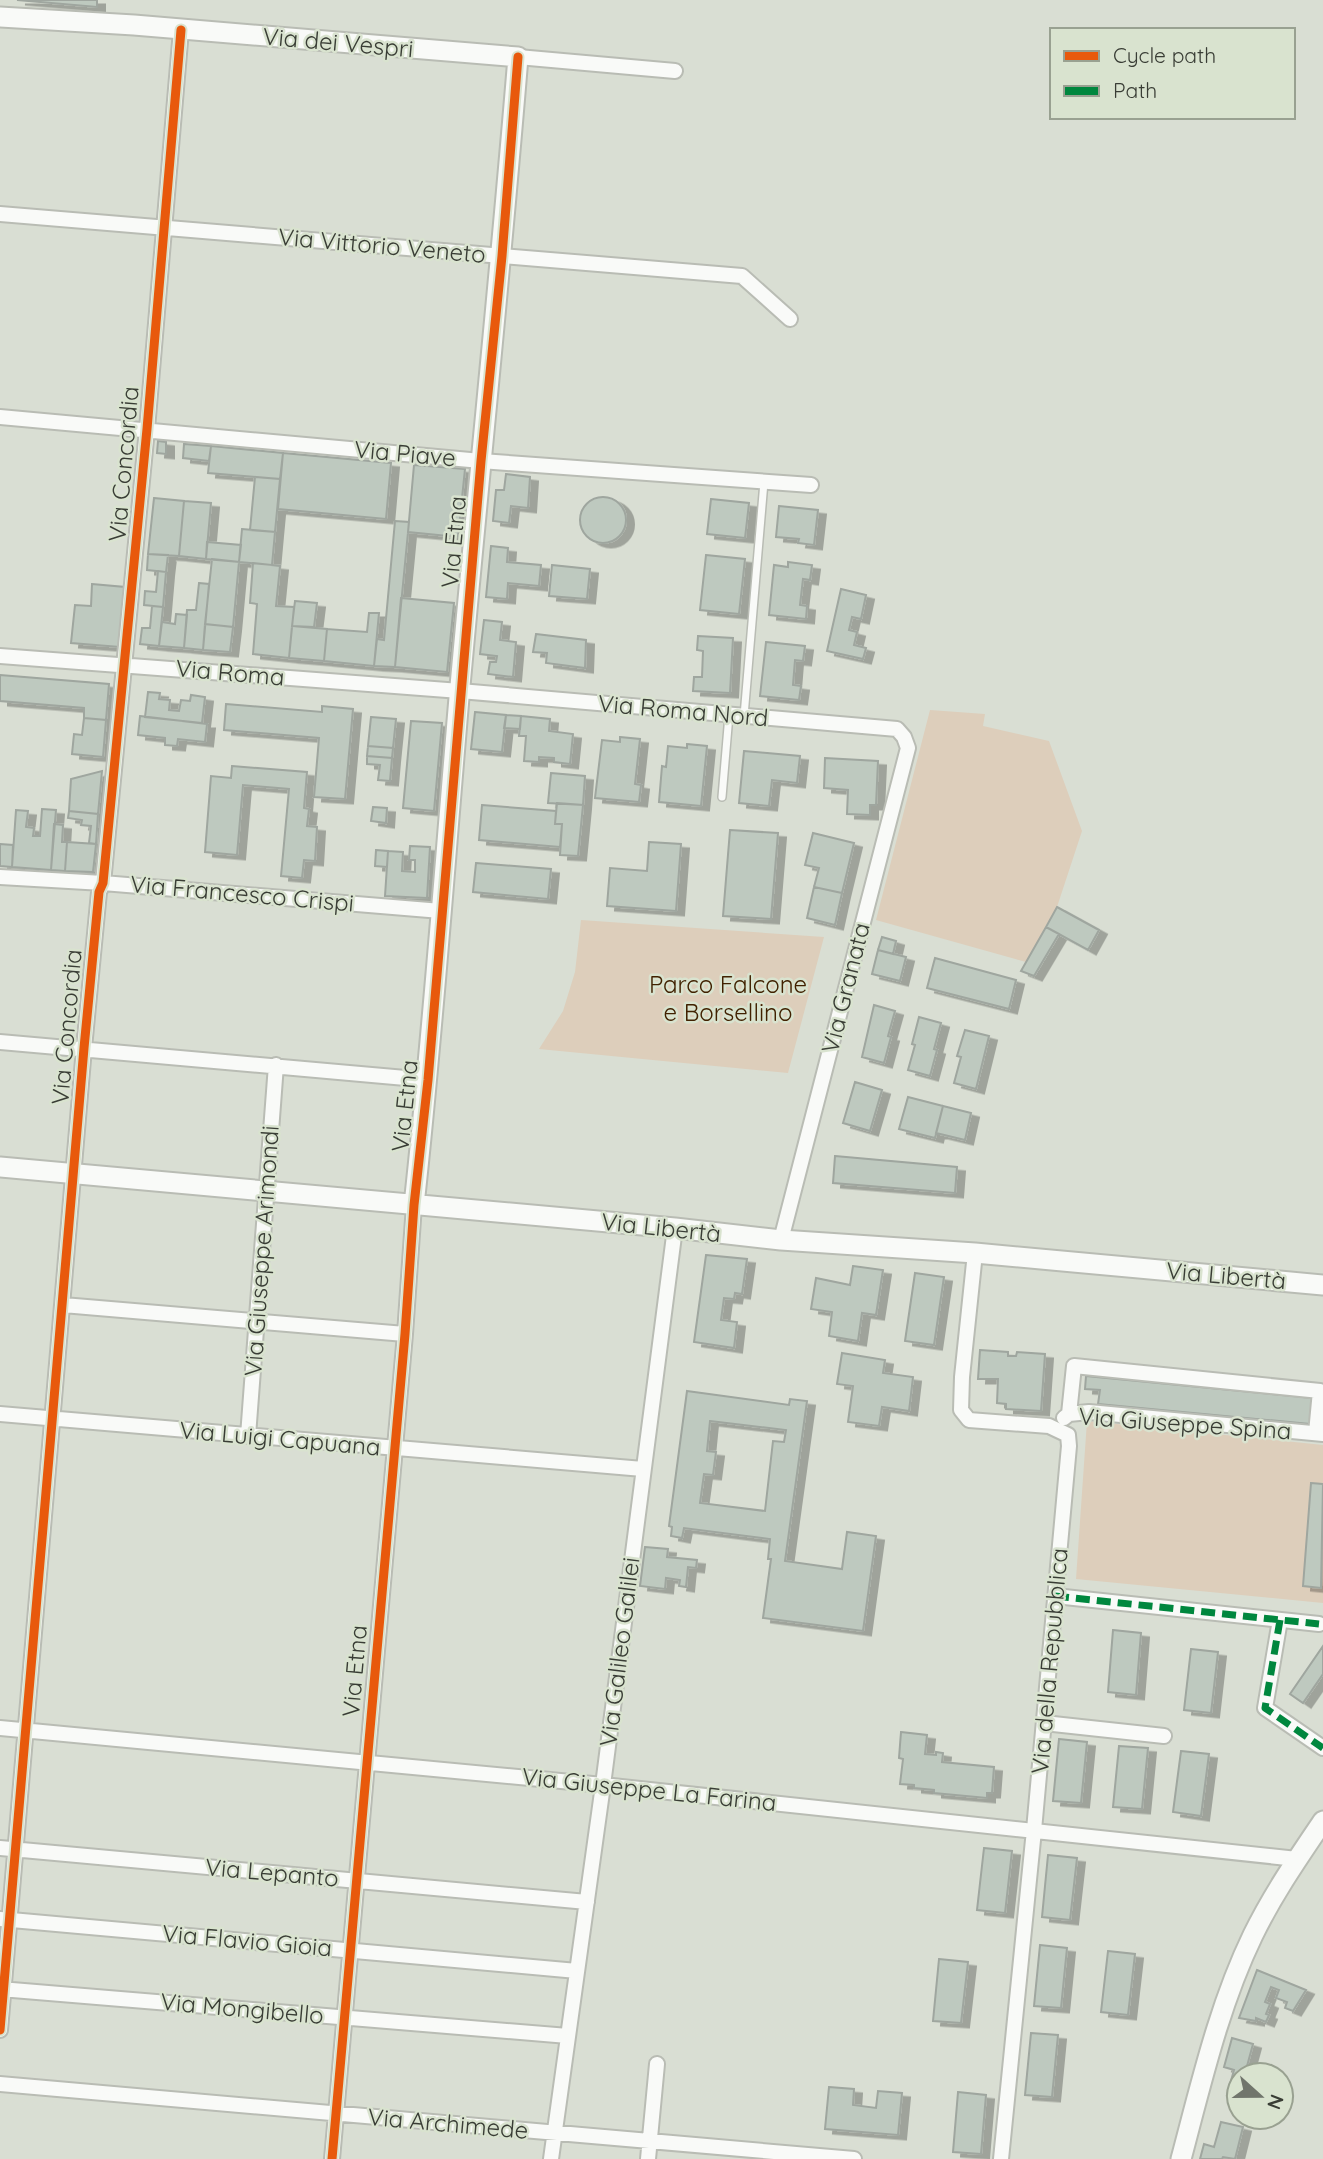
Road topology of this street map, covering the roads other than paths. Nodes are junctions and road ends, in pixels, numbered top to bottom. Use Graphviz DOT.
graph roads {
  1 [pos="0,17"];
  2 [pos="181,30"];
  3 [pos="518,57"];
  4 [pos="675,71"];
  5 [pos="0,214"];
  6 [pos="165,228"];
  7 [pos="502,256"];
  8 [pos="790,319"];
  9 [pos="0,417"];
  10 [pos="147,429"];
  11 [pos="481,461"];
  12 [pos="764,482"];
  13 [pos="811,485"];
  14 [pos="0,656"];
  15 [pos="125,665"];
  16 [pos="460,691"];
  17 [pos="737,715"];
  18 [pos="904,737"];
  19 [pos="722,797"];
  20 [pos="0,877"];
  21 [pos="103,883"];
  22 [pos="441,911"];
  23 [pos="0,1042"];
  24 [pos="84,1048"];
  25 [pos="276,1065"];
  26 [pos="428,1080"];
  27 [pos="0,1167"];
  28 [pos="74,1173"];
  29 [pos="268,1191"];
  30 [pos="414,1205"];
  31 [pos="675,1228"];
  32 [pos="781,1240"];
  33 [pos="975,1252"];
  34 [pos="1323,1285"];
  35 [pos="63,1306"];
  36 [pos="258,1322"];
  37 [pos="405,1334"];
  38 [pos="0,1414"];
  39 [pos="1069,1414"];
  40 [pos="52,1419"];
  41 [pos="1049,1426"];
  42 [pos="1320,1434"];
  43 [pos="248,1437"];
  44 [pos="394,1448"];
  45 [pos="643,1469"];
  46 [pos="1055,1596"];
  47 [pos="1280,1620"];
  48 [pos="1319,1624"];
  49 [pos="1044,1723"];
  50 [pos="0,1728"];
  51 [pos="25,1731"];
  52 [pos="1164,1736"];
  53 [pos="1323,1748"];
  54 [pos="367,1762"];
  55 [pos="603,1785"];
  56 [pos="1323,1821"];
  57 [pos="1034,1830"];
  58 [pos="0,1848"];
  59 [pos="16,1850"];
  60 [pos="1297,1859"];
  61 [pos="356,1881"];
  62 [pos="587,1902"];
  63 [pos="5,1919"];
  64 [pos="350,1950"];
  65 [pos="577,1971"];
  66 [pos="2,1990"];
  67 [pos="344,2018"];
  68 [pos="0,2030"];
  69 [pos="568,2036"];
  70 [pos="656,2064"];
  71 [pos="0,2084"];
  72 [pos="337,2115"];
  73 [pos="555,2133"];
  74 [pos="650,2141"];
  75 [pos="332,2159"];
  76 [pos="551,2159"];
  77 [pos="648,2159"];
  78 [pos="854,2159"];
  79 [pos="1001,2159"];
  80 [pos="1181,2159"];
  1 -- 2 [label="street, Via dei Vespri"];
  2 -- 3 [label="street, Via dei Vespri"];
  2 -- 6 [label="street, Via Concordia"];
  3 -- 4 [label="street, Via dei Vespri"];
  3 -- 7 [label="street, Via Etna"];
  5 -- 6 [label="street, Via Vittorio Veneto"];
  6 -- 7 [label="street, Via Vittorio Veneto"];
  6 -- 10 [label="street, Via Concordia"];
  7 -- 8 [label="street, Via Vittorio Veneto"];
  7 -- 11 [label="street, Via Etna"];
  9 -- 10 [label="street, Via Piave"];
  10 -- 11 [label="street, Via Piave"];
  10 -- 15 [label="street, Via Concordia"];
  11 -- 12 [label="street, Via Piave"];
  11 -- 16 [label="street, Via Etna"];
  12 -- 13 [label="street, Via Piave"];
  12 -- 17 [label="lane"];
  14 -- 15 [label="street, Via Roma"];
  15 -- 16 [label="street, Via Roma"];
  15 -- 21 [label="street, Via Concordia"];
  16 -- 17 [label="street, Via Roma Nord"];
  16 -- 22 [label="street, Via Etna"];
  17 -- 18 [label="street, Via Roma Nord"];
  17 -- 19 [label="lane"];
  18 -- 32 [label="street, Via Granata"];
  20 -- 21 [label="street, Via Francesco Crispi"];
  21 -- 22 [label="street, Via Francesco Crispi"];
  21 -- 24 [label="street, Via Concordia"];
  22 -- 26 [label="street, Via Etna"];
  23 -- 24 [label="street"];
  24 -- 25 [label="street"];
  24 -- 28 [label="street, Via Concordia"];
  25 -- 26 [label="street"];
  25 -- 29 [label="street, Via Giuseppe Arimondi"];
  26 -- 30 [label="street, Via Etna"];
  27 -- 28 [label="street, Via Libertà"];
  28 -- 29 [label="street, Via Libertà"];
  28 -- 35 [label="street, Via Concordia"];
  29 -- 30 [label="street, Via Libertà"];
  29 -- 36 [label="street, Via Giuseppe Arimondi"];
  30 -- 31 [label="street, Via Libertà"];
  30 -- 37 [label="street, Via Etna"];
  31 -- 32 [label="street, Via Libertà"];
  31 -- 45 [label="street, Via Galileo Galilei"];
  32 -- 33 [label="street, Via Libertà"];
  33 -- 34 [label="street, Via Libertà"];
  33 -- 41 [label="street"];
  35 -- 36 [label="street"];
  35 -- 40 [label="street, Via Concordia"];
  36 -- 37 [label="street"];
  36 -- 43 [label="street, Via Giuseppe Arimondi"];
  37 -- 44 [label="street, Via Etna"];
  38 -- 40 [label="street, Via Luigi Capuana"];
  39 -- 41 [label="street, Via Giuseppe Spina"];
  39 -- 42 [label="street, Via Giuseppe Spina"];
  39 -- 42 [label="street"];
  40 -- 43 [label="street, Via Luigi Capuana"];
  40 -- 51 [label="street, Via Concordia"];
  41 -- 46 [label="street, Via della Repubblica"];
  43 -- 44 [label="street, Via Luigi Capuana"];
  44 -- 45 [label="street, Via Luigi Capuana"];
  44 -- 54 [label="street, Via Etna"];
  45 -- 55 [label="street, Via Galileo Galilei"];
  46 -- 47 [label="street"];
  46 -- 49 [label="street, Via della Repubblica"];
  47 -- 48 [label="street"];
  47 -- 53 [label="street"];
  49 -- 52 [label="street"];
  49 -- 57 [label="street, Via della Repubblica"];
  50 -- 51 [label="street, Via Giuseppe La Farina"];
  51 -- 54 [label="street, Via Giuseppe La Farina"];
  51 -- 59 [label="street, Via Concordia"];
  54 -- 55 [label="street, Via Giuseppe La Farina"];
  54 -- 61 [label="street, Via Etna"];
  55 -- 57 [label="street, Via Giuseppe La Farina"];
  55 -- 62 [label="street, Via Galileo Galilei"];
  56 -- 60 [label="street"];
  57 -- 60 [label="street, Via Giuseppe La Farina"];
  57 -- 79 [label="street, Via della Repubblica"];
  58 -- 59 [label="street, Via Lepanto"];
  59 -- 61 [label="street, Via Lepanto"];
  59 -- 63 [label="street, Via Concordia"];
  60 -- 80 [label="street"];
  61 -- 62 [label="street, Via Lepanto"];
  61 -- 64 [label="street, Via Etna"];
  62 -- 65 [label="street, Via Galileo Galilei"];
  63 -- 64 [label="street, Via Flavio Gioia"];
  63 -- 66 [label="street, Via Concordia"];
  64 -- 65 [label="street, Via Flavio Gioia"];
  64 -- 67 [label="street, Via Etna"];
  65 -- 69 [label="street, Via Galileo Galilei"];
  66 -- 67 [label="street, Via Mongibello"];
  66 -- 68 [label="street, Via Concordia"];
  67 -- 69 [label="street, Via Mongibello"];
  67 -- 72 [label="street, Via Etna"];
  69 -- 73 [label="street, Via Galileo Galilei"];
  70 -- 74 [label="street"];
  71 -- 72 [label="street, Via Archimede"];
  72 -- 73 [label="street, Via Archimede"];
  72 -- 75 [label="street, Via Etna"];
  73 -- 74 [label="street, Via Archimede"];
  73 -- 76 [label="street, Via Galileo Galilei"];
  74 -- 77 [label="street"];
  74 -- 78 [label="street, Via Archimede"];
}
